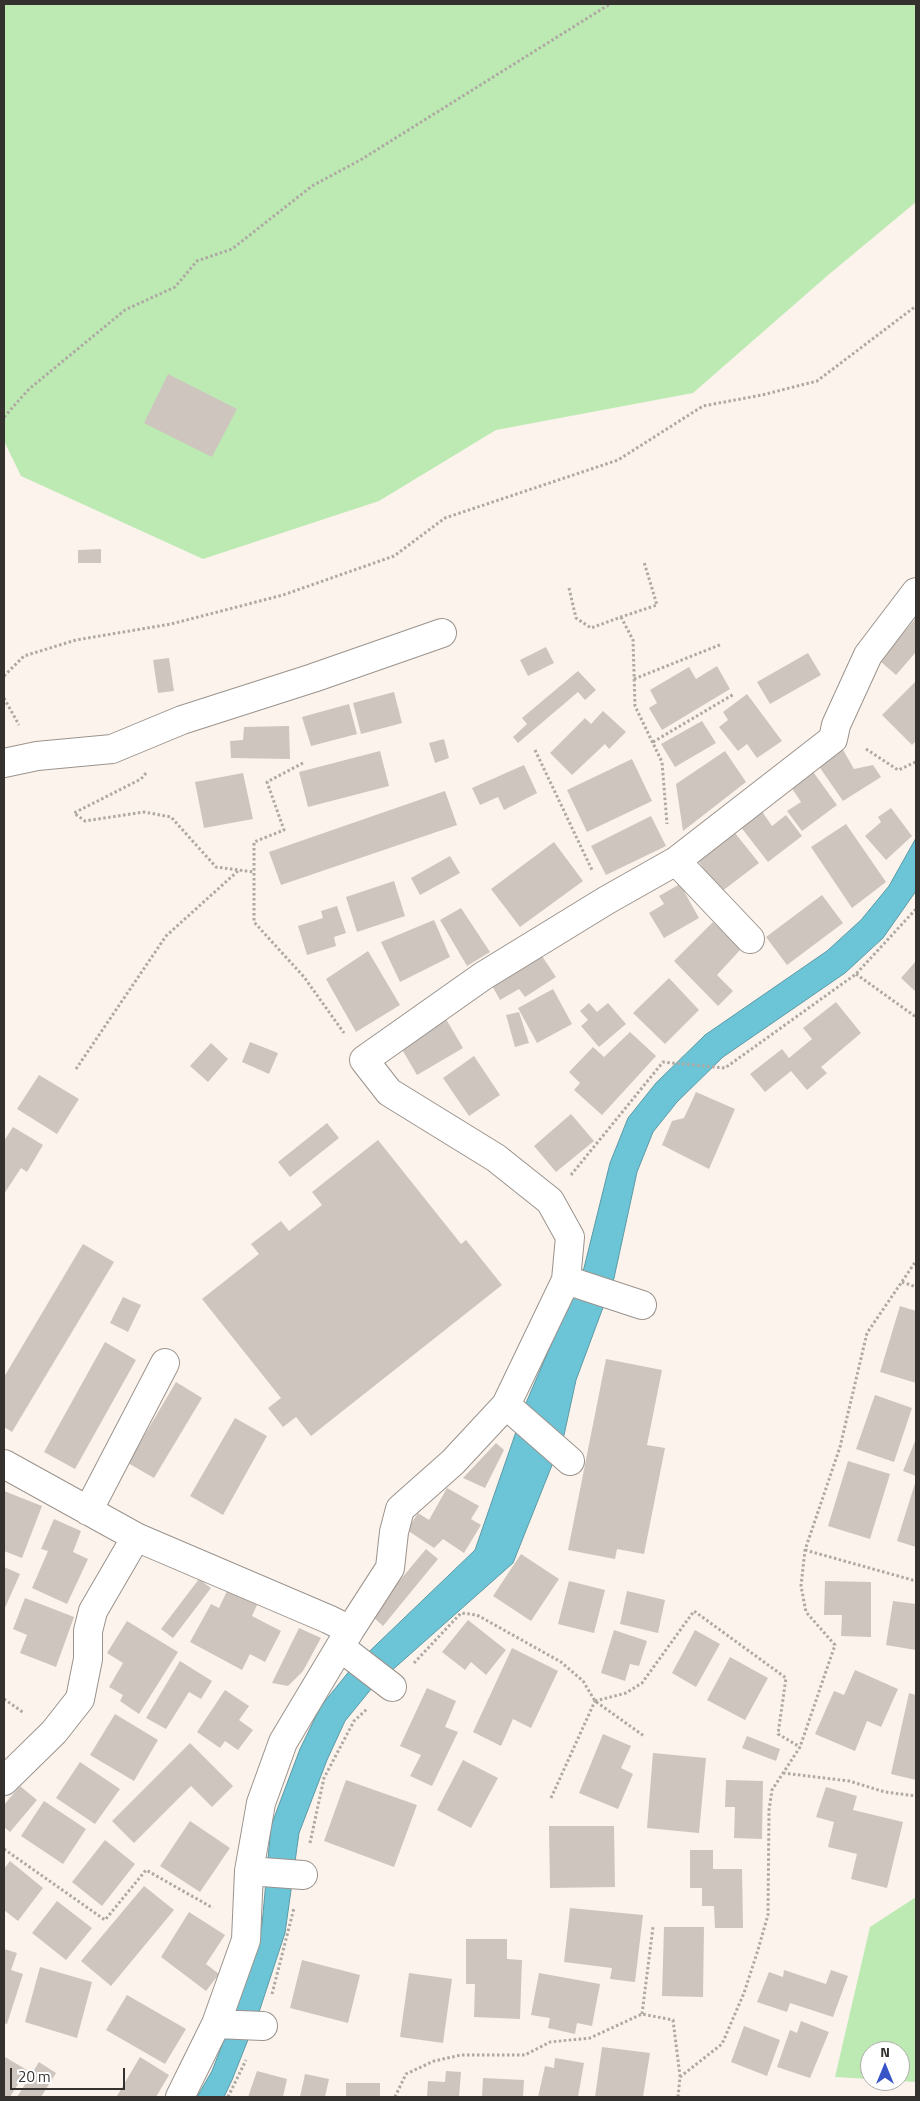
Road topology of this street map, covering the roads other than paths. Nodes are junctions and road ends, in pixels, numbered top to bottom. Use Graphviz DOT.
graph roads {
  1 [pos="916,592"];
  2 [pos="442,633"];
  3 [pos="4,763"];
  4 [pos="676,861"];
  5 [pos="750,939"];
  6 [pos="566,1280"];
  7 [pos="642,1305"];
  8 [pos="165,1363"];
  9 [pos="506,1405"];
  10 [pos="570,1461"];
  11 [pos="4,1464"];
  12 [pos="88,1511"];
  13 [pos="136,1537"];
  14 [pos="350,1647"];
  15 [pos="392,1687"];
  16 [pos="4,1781"];
  17 [pos="249,1871"];
  18 [pos="303,1874"];
  19 [pos="216,2024"];
  20 [pos="263,2026"];
  21 [pos="180,2097"];
  1 -- 4 [label="street"];
  2 -- 3 [label="street"];
  4 -- 5 [label="street"];
  4 -- 6 [label="street"];
  6 -- 7 [label="street"];
  6 -- 9 [label="street"];
  8 -- 12 [label="street"];
  9 -- 10 [label="street"];
  9 -- 14 [label="street"];
  11 -- 12 [label="street"];
  12 -- 13 [label="street"];
  13 -- 14 [label="street"];
  13 -- 16 [label="street"];
  14 -- 15 [label="street"];
  14 -- 17 [label="street"];
  17 -- 18 [label="street"];
  17 -- 19 [label="street"];
  19 -- 20 [label="street"];
  19 -- 21 [label="street"];
}
